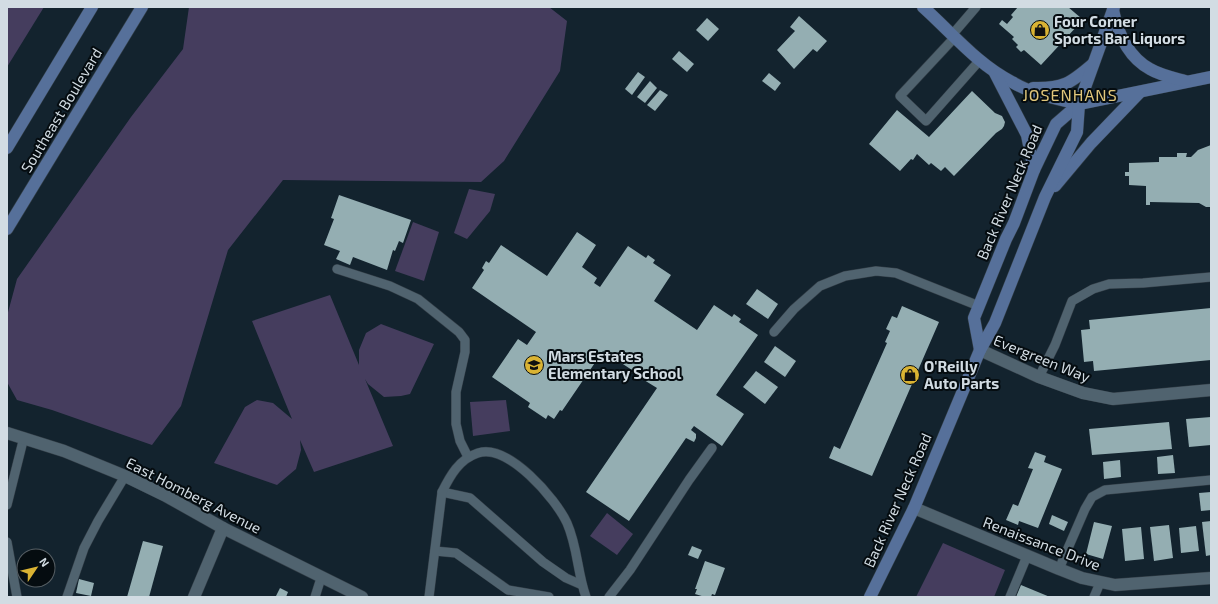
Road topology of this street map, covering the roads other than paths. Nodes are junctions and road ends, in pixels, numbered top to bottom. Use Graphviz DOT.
graph roads {
  1 [pos="92,7"];
  2 [pos="142,7"];
  3 [pos="923,7"];
  4 [pos="976,7"];
  5 [pos="1114,8"];
  6 [pos="954,36"];
  7 [pos="980,60"];
  8 [pos="1094,63"];
  9 [pos="994,72"];
  10 [pos="1211,77"];
  11 [pos="1186,82"];
  12 [pos="1024,88"];
  13 [pos="1140,92"];
  14 [pos="1079,104"];
  15 [pos="7,148"];
  16 [pos="1034,170"];
  17 [pos="1045,197"];
  18 [pos="7,229"];
  19 [pos="337,269"];
  20 [pos="1211,277"];
  21 [pos="979,306"];
  22 [pos="774,332"];
  23 [pos="980,350"];
  24 [pos="1039,377"];
  25 [pos="1211,390"];
  26 [pos="7,432"];
  27 [pos="24,438"];
  28 [pos="712,448"];
  29 [pos="468,457"];
  30 [pos="125,476"];
  31 [pos="1211,480"];
  32 [pos="442,492"];
  33 [pos="7,505"];
  34 [pos="914,508"];
  35 [pos="223,528"];
  36 [pos="7,542"];
  37 [pos="435,551"];
  38 [pos="1027,556"];
  39 [pos="1059,569"];
  40 [pos="321,578"];
  41 [pos="1211,578"];
  42 [pos="1100,583"];
  43 [pos="582,585"];
  44 [pos="18,597"];
  45 [pos="67,597"];
  46 [pos="194,597"];
  47 [pos="315,597"];
  48 [pos="362,597"];
  49 [pos="428,597"];
  50 [pos="549,597"];
  51 [pos="586,597"];
  52 [pos="609,597"];
  53 [pos="870,597"];
  54 [pos="1010,597"];
  55 [pos="1094,597"];
  1 -- 15 [label="street, Southeast Boulevard"];
  2 -- 18 [label="street, Southeast Boulevard"];
  3 -- 6 [label="street"];
  4 -- 6 [label="lane"];
  5 -- 8 [label="street"];
  5 -- 11 [label="street"];
  6 -- 7 [label="street"];
  6 -- 7 [label="lane"];
  7 -- 9 [label="street"];
  8 -- 12 [label="street"];
  8 -- 14 [label="street"];
  9 -- 12 [label="street"];
  9 -- 16 [label="street"];
  10 -- 11 [label="street"];
  11 -- 13 [label="street"];
  12 -- 14 [label="street"];
  13 -- 14 [label="street"];
  13 -- 17 [label="street"];
  14 -- 16 [label="street, Back River Neck Road"];
  14 -- 17 [label="street, Back River Neck Road"];
  16 -- 21 [label="street, Back River Neck Road"];
  17 -- 23 [label="street, Back River Neck Road"];
  19 -- 29 [label="lane"];
  20 -- 24 [label="lane"];
  21 -- 22 [label="lane"];
  21 -- 23 [label="street, Back River Neck Road"];
  23 -- 24 [label="street, Evergreen Way"];
  23 -- 34 [label="street, Back River Neck Road"];
  24 -- 25 [label="street, Evergreen Way"];
  26 -- 27 [label="street, East Homberg Avenue"];
  27 -- 30 [label="street, East Homberg Avenue"];
  27 -- 33 [label="lane"];
  28 -- 52 [label="lane"];
  29 -- 32 [label="lane"];
  29 -- 43 [label="lane"];
  30 -- 35 [label="street, East Homberg Avenue"];
  30 -- 45 [label="lane"];
  31 -- 39 [label="lane"];
  32 -- 37 [label="lane"];
  32 -- 43 [label="lane"];
  34 -- 38 [label="street, Renaissance Drive"];
  34 -- 53 [label="street, Back River Neck Road"];
  35 -- 40 [label="street, East Homberg Avenue"];
  35 -- 46 [label="street"];
  36 -- 44 [label="lane"];
  37 -- 49 [label="lane"];
  37 -- 50 [label="lane"];
  38 -- 39 [label="street, Renaissance Drive"];
  38 -- 54 [label="lane"];
  39 -- 42 [label="street, Renaissance Drive"];
  40 -- 47 [label="lane"];
  40 -- 48 [label="street, East Homberg Avenue"];
  41 -- 42 [label="street, Renaissance Drive"];
  42 -- 55 [label="lane"];
  43 -- 51 [label="lane"];
}
